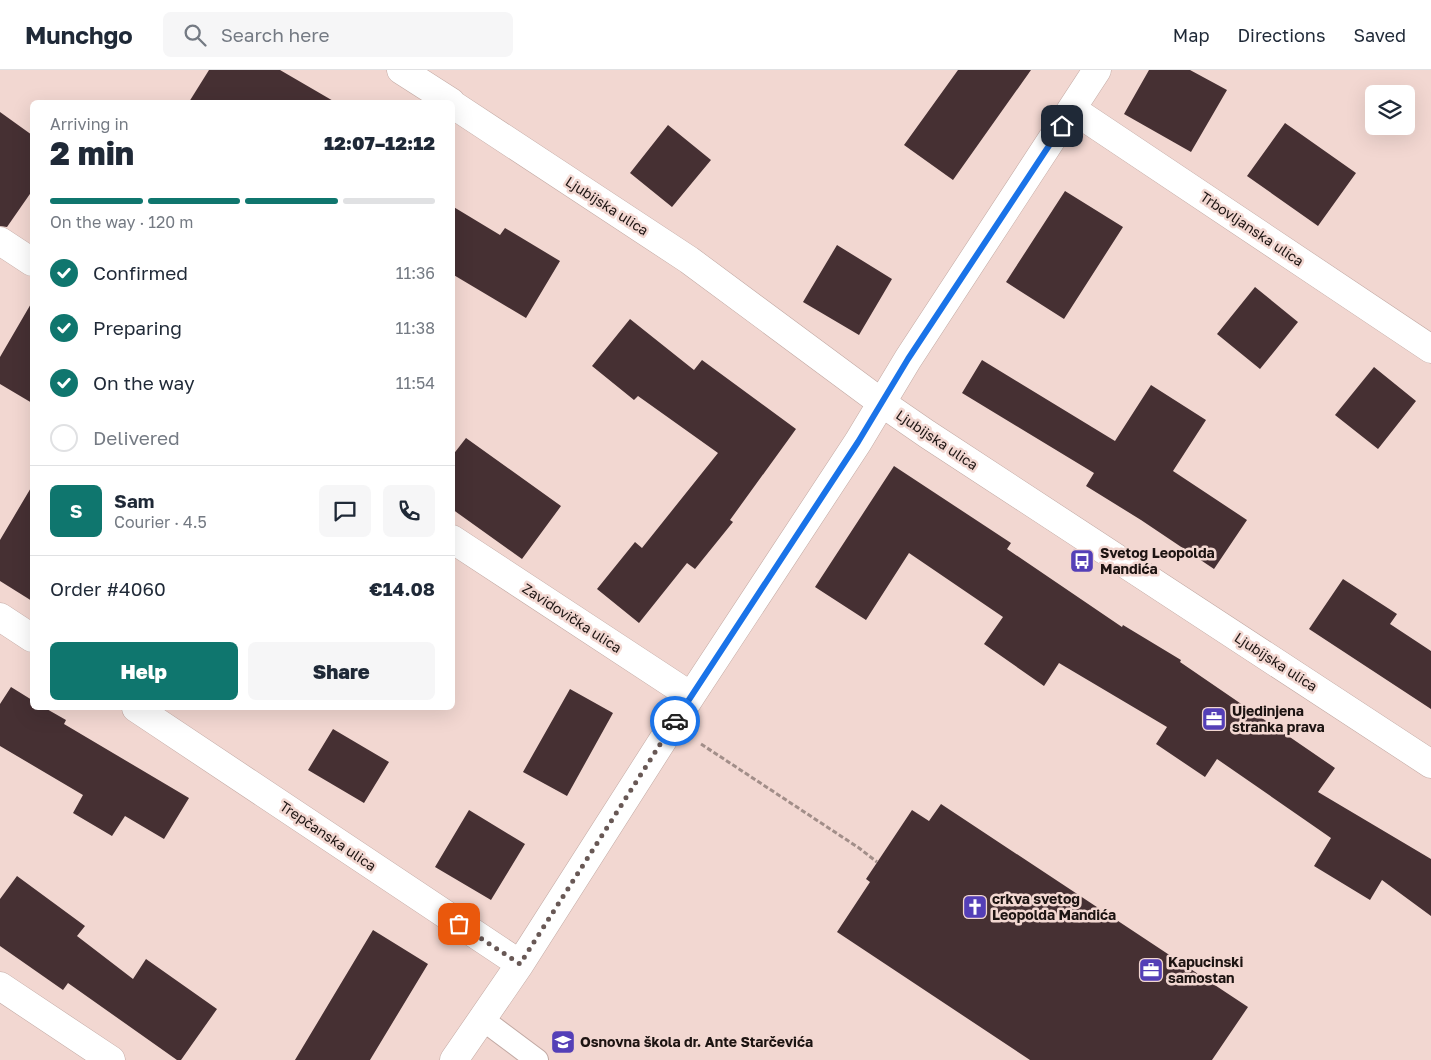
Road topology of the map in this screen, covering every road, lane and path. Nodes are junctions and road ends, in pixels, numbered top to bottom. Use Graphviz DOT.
graph roads {
  1 [pos="401,70"];
  2 [pos="1097,70"];
  3 [pos="447,100"];
  4 [pos="455,105"];
  5 [pos="1072,109"];
  6 [pos="0,241"];
  7 [pos="30,261"];
  8 [pos="1431,349"];
  9 [pos="882,402"];
  10 [pos="455,541"];
  11 [pos="0,617"];
  12 [pos="30,637"];
  13 [pos="691,696"];
  14 [pos="139,710"];
  15 [pos="710,750"];
  16 [pos="1431,764"];
  17 [pos="877,862"];
  18 [pos="520,964"];
  19 [pos="0,986"];
  20 [pos="482,1019"];
  21 [pos="111,1060"];
  22 [pos="454,1060"];
  23 [pos="538,1060"];
  1 -- 3 [label="street, Ljubijska ulica"];
  2 -- 5 [label="street"];
  4 -- 9 [label="street, Ljubijska ulica"];
  5 -- 8 [label="street, Trbovljanska ulica"];
  5 -- 9 [label="street"];
  6 -- 7 [label="street"];
  9 -- 13 [label="street"];
  9 -- 16 [label="street, Ljubijska ulica"];
  10 -- 13 [label="street, Zavidovička ulica"];
  11 -- 12 [label="street"];
  13 -- 18 [label="street"];
  14 -- 18 [label="street, Trepčanska ulica"];
  15 -- 17 [label="path"];
  18 -- 20 [label="street"];
  19 -- 21 [label="street"];
  20 -- 22 [label="street"];
  20 -- 23 [label="lane"];
}
